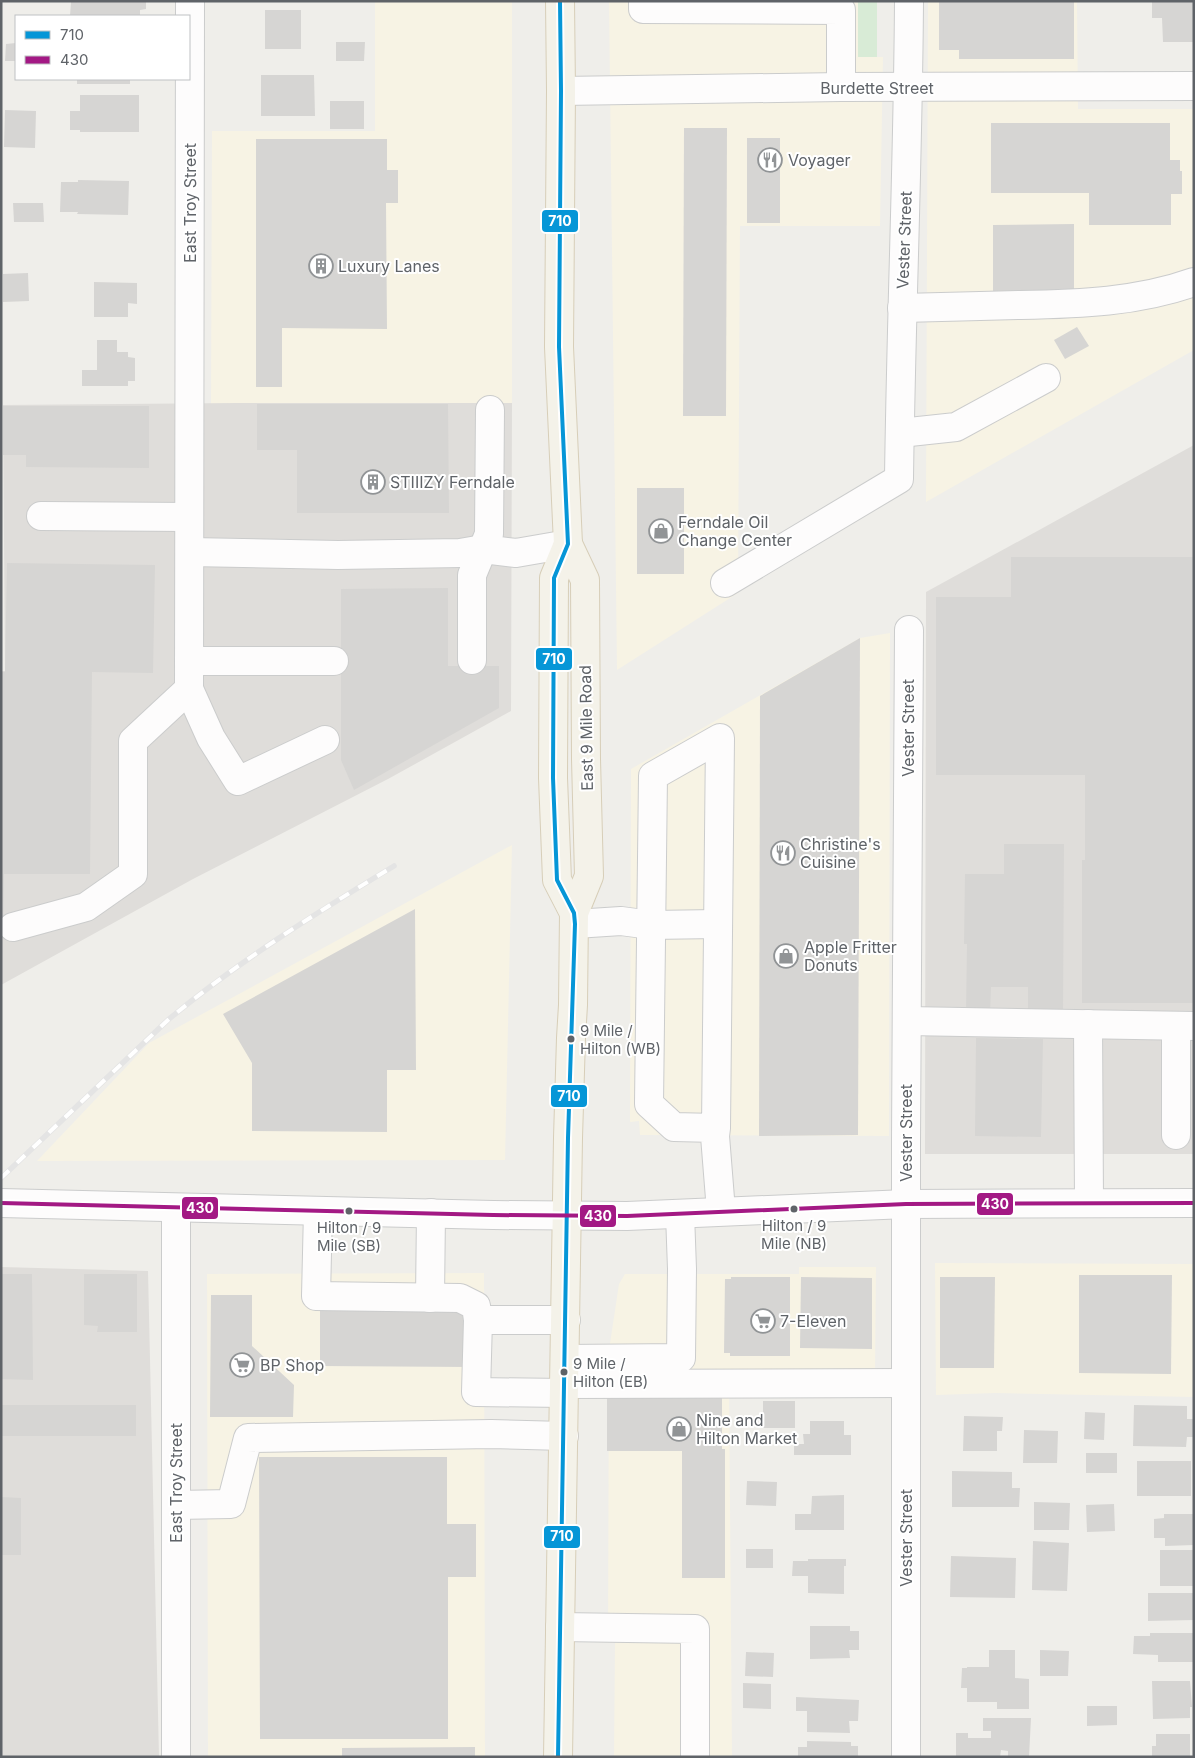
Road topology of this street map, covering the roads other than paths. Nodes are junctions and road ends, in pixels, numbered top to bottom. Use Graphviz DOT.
graph roads {
  1 [pos="190,1"];
  2 [pos="560,1"];
  3 [pos="644,1"];
  4 [pos="909,1"];
  5 [pos="717,5"];
  6 [pos="841,6"];
  7 [pos="190,15"];
  8 [pos="190,80"];
  9 [pos="1194,86"];
  10 [pos="840,87"];
  11 [pos="908,88"];
  12 [pos="561,91"];
  13 [pos="1194,282"];
  14 [pos="902,308"];
  15 [pos="1046,378"];
  16 [pos="490,410"];
  17 [pos="900,433"];
  18 [pos="41,516"];
  19 [pos="190,517"];
  20 [pos="568,544"];
  21 [pos="483,549"];
  22 [pos="190,552"];
  23 [pos="725,583"];
  24 [pos="909,630"];
  25 [pos="334,660"];
  26 [pos="472,660"];
  27 [pos="189,661"];
  28 [pos="189,689"];
  29 [pos="325,740"];
  30 [pos="575,918"];
  31 [pos="717,924"];
  32 [pos="651,925"];
  33 [pos="13,927"];
  34 [pos="907,1021"];
  35 [pos="1088,1024"];
  36 [pos="1185,1026"];
  37 [pos="716,1128"];
  38 [pos="1176,1135"];
  39 [pos="1,1203"];
  40 [pos="1194,1203"];
  41 [pos="906,1204"];
  42 [pos="1089,1204"];
  43 [pos="176,1208"];
  44 [pos="318,1211"];
  45 [pos="720,1211"];
  46 [pos="432,1213"];
  47 [pos="680,1214"];
  48 [pos="567,1216"];
  49 [pos="430,1298"];
  50 [pos="478,1320"];
  51 [pos="566,1320"];
  52 [pos="564,1379"];
  53 [pos="906,1383"];
  54 [pos="564,1436"];
  55 [pos="176,1505"];
  56 [pos="560,1627"];
  57 [pos="176,1757"];
  58 [pos="558,1757"];
  59 [pos="695,1757"];
  60 [pos="906,1757"];
  1 -- 7 [label="street, East Troy Street"];
  2 -- 12 [label="main road, East 9 Mile Road"];
  3 -- 5 [label="street"];
  4 -- 11 [label="street, Vester Street"];
  5 -- 6 [label="street"];
  6 -- 10 [label="street"];
  8 -- 19 [label="street, East Troy Street"];
  9 -- 11 [label="street, Burdette Street"];
  10 -- 11 [label="street, Burdette Street"];
  10 -- 12 [label="street, Burdette Street"];
  11 -- 14 [label="street, Vester Street"];
  12 -- 20 [label="main road, East 9 Mile Road"];
  13 -- 14 [label="street"];
  14 -- 17 [label="street, Vester Street"];
  15 -- 17 [label="street"];
  16 -- 21 [label="street"];
  17 -- 23 [label="street, Vester Street"];
  18 -- 19 [label="street"];
  19 -- 22 [label="street, East Troy Street"];
  20 -- 21 [label="street"];
  20 -- 30 [label="main road, East 9 Mile Road"];
  21 -- 22 [label="street"];
  21 -- 26 [label="street"];
  22 -- 27 [label="street, East Troy Street"];
  24 -- 34 [label="street, Vester Street"];
  25 -- 27 [label="street"];
  27 -- 28 [label="street, East Troy Street"];
  28 -- 29 [label="street"];
  28 -- 33 [label="street"];
  30 -- 32 [label="street"];
  30 -- 48 [label="main road, East 9 Mile Road"];
  31 -- 32 [label="street"];
  31 -- 32 [label="street"];
  31 -- 37 [label="street"];
  32 -- 37 [label="street"];
  34 -- 35 [label="street"];
  34 -- 41 [label="street, Vester Street"];
  35 -- 36 [label="street"];
  35 -- 42 [label="street"];
  36 -- 38 [label="street"];
  37 -- 45 [label="street"];
  39 -- 43 [label="street"];
  40 -- 42 [label="street"];
  41 -- 42 [label="street"];
  41 -- 45 [label="street"];
  41 -- 53 [label="street, Vester Street"];
  43 -- 44 [label="street"];
  43 -- 55 [label="street, East Troy Street"];
  44 -- 46 [label="street"];
  44 -- 49 [label="street"];
  45 -- 47 [label="street"];
  46 -- 48 [label="street"];
  46 -- 49 [label="street"];
  47 -- 48 [label="street"];
  47 -- 52 [label="street"];
  48 -- 51 [label="main road, East 9 Mile Road"];
  49 -- 50 [label="street"];
  50 -- 51 [label="street"];
  50 -- 52 [label="street"];
  51 -- 52 [label="main road, East 9 Mile Road"];
  52 -- 53 [label="street"];
  52 -- 54 [label="main road, East 9 Mile Road"];
  53 -- 60 [label="street, Vester Street"];
  54 -- 55 [label="street"];
  54 -- 56 [label="main road, East 9 Mile Road"];
  55 -- 57 [label="street, East Troy Street"];
  56 -- 58 [label="main road, East 9 Mile Road"];
  56 -- 59 [label="street"];
}
